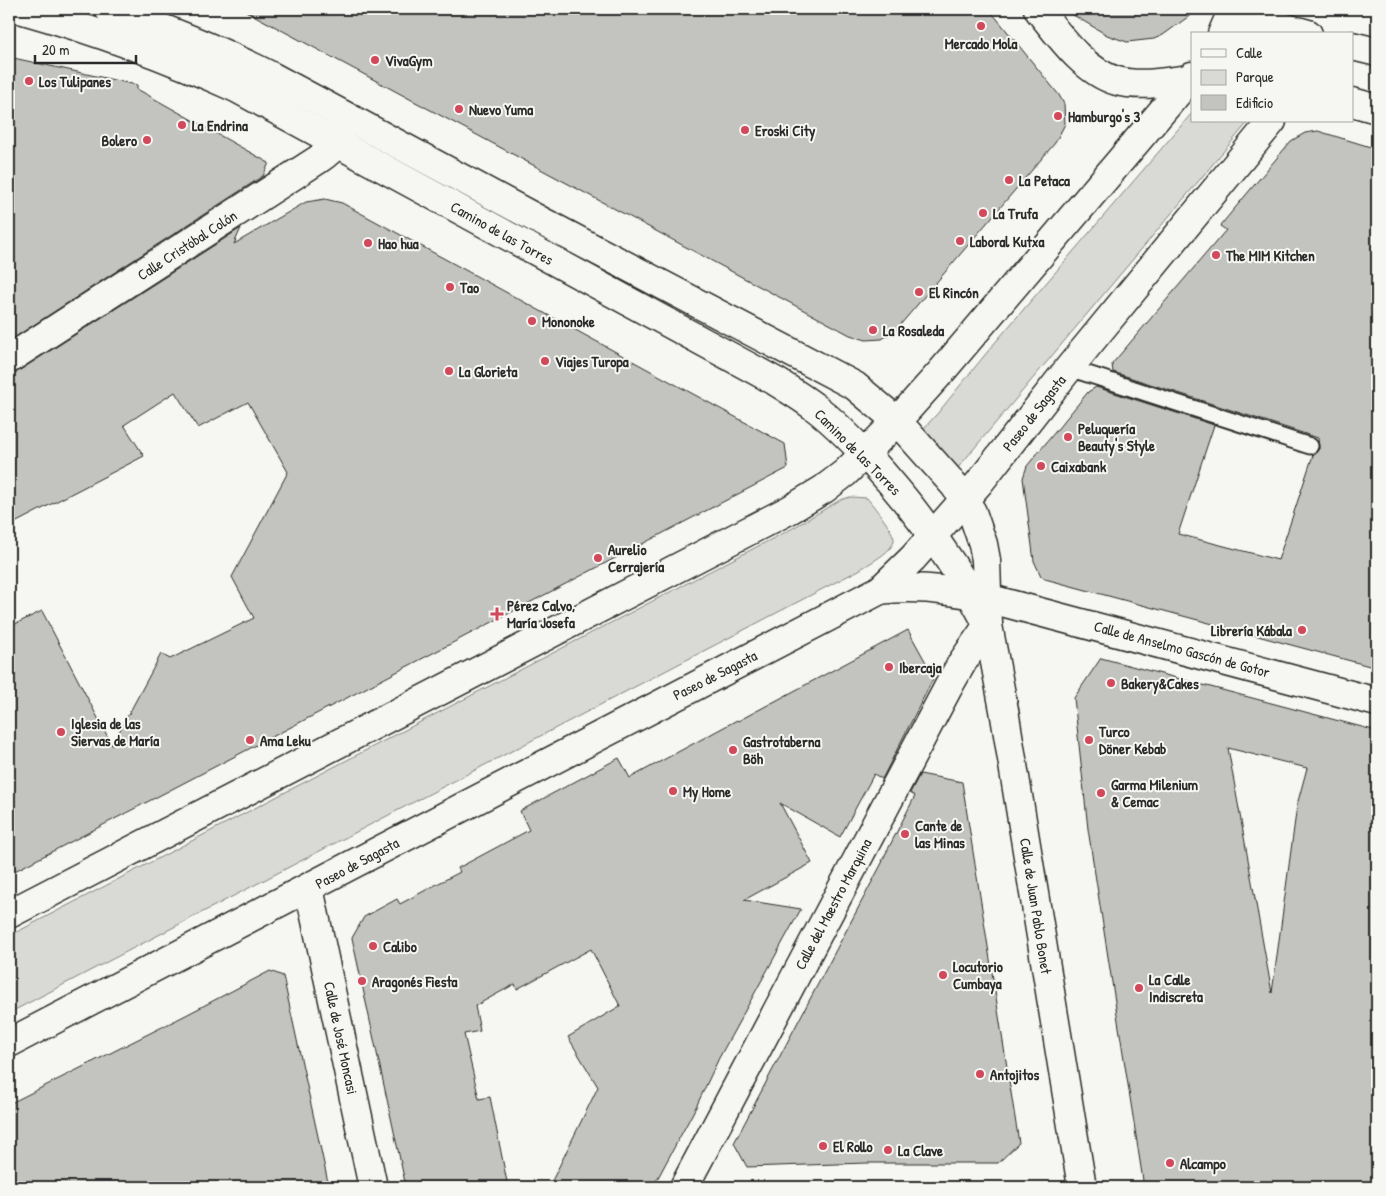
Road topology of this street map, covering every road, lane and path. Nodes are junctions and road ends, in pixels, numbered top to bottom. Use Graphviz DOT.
graph roads {
  1 [pos="20,9"];
  2 [pos="109,9"];
  3 [pos="1038,9"];
  4 [pos="1233,9"];
  5 [pos="1274,22"];
  6 [pos="1223,32"];
  7 [pos="1239,32"];
  8 [pos="1302,32"];
  9 [pos="1354,46"];
  10 [pos="1377,52"];
  11 [pos="1191,78"];
  12 [pos="1354,103"];
  13 [pos="1377,109"];
  14 [pos="344,114"];
  15 [pos="1271,122"];
  16 [pos="338,143"];
  17 [pos="9,359"];
  18 [pos="1068,368"];
  19 [pos="897,421"];
  20 [pos="1310,446"];
  21 [pos="865,455"];
  22 [pos="965,500"];
  23 [pos="933,536"];
  24 [pos="880,590"];
  25 [pos="979,596"];
  26 [pos="988,625"];
  27 [pos="1377,702"];
  28 [pos="309,888"];
  29 [pos="9,914"];
  30 [pos="9,1043"];
  31 [pos="373,1187"];
  32 [pos="684,1187"];
  33 [pos="1082,1187"];
  1 -- 16 [label="main road, Camino de las Torres"];
  2 -- 14 [label="main road, Camino de las Torres"];
  3 -- 11 [label="main road"];
  4 -- 6 [label="main road"];
  5 -- 7 [label="main road"];
  5 -- 8 [label="main road"];
  9 -- 10 [label="main road"];
  11 -- 19 [label="main road"];
  12 -- 13 [label="main road"];
  14 -- 16 [label="main road"];
  14 -- 19 [label="main road, Camino de las Torres"];
  15 -- 18 [label="main road, Paseo de Sagasta"];
  16 -- 17 [label="main road, Calle Cristóbal Colón"];
  16 -- 21 [label="main road, Camino de las Torres"];
  18 -- 20 [label="lane"];
  18 -- 22 [label="main road, Paseo de Sagasta"];
  19 -- 21 [label="main road"];
  19 -- 22 [label="main road, Camino de las Torres"];
  21 -- 23 [label="main road, Camino de las Torres"];
  21 -- 29 [label="main road"];
  22 -- 23 [label="main road, Paseo de Sagasta"];
  22 -- 25 [label="main road, Calle de Juan Pablo Bonet"];
  23 -- 24 [label="main road, Paseo de Sagasta"];
  23 -- 25 [label="main road"];
  24 -- 25 [label="main road, Calle de Anselmo Gascón de Gotor"];
  24 -- 28 [label="main road, Paseo de Sagasta"];
  25 -- 26 [label="main road, Calle de Juan Pablo Bonet"];
  25 -- 27 [label="main road, Calle de Anselmo Gascón de Gotor"];
  26 -- 32 [label="main road, Calle del Maestro Marquina"];
  26 -- 33 [label="main road, Calle de Juan Pablo Bonet"];
  28 -- 30 [label="main road, Paseo de Sagasta"];
  28 -- 31 [label="main road, Calle de José Moncasi"];
}
